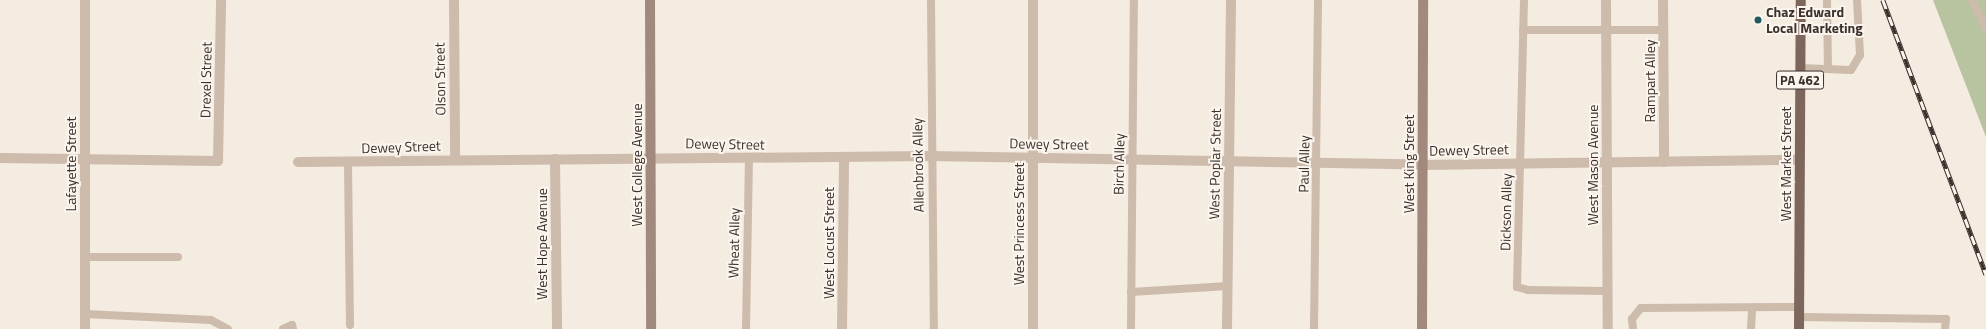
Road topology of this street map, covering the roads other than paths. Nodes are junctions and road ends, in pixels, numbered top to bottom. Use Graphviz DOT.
graph roads {
  1 [pos="85,0"];
  2 [pos="221,0"];
  3 [pos="454,0"];
  4 [pos="650,0"];
  5 [pos="931,0"];
  6 [pos="1033,0"];
  7 [pos="1134,0"];
  8 [pos="1231,0"];
  9 [pos="1318,0"];
  10 [pos="1423,0"];
  11 [pos="1524,0"];
  12 [pos="1606,0"];
  13 [pos="1663,0"];
  14 [pos="1801,0"];
  15 [pos="1827,0"];
  16 [pos="1857,0"];
  17 [pos="1972,0"];
  18 [pos="1523,30"];
  19 [pos="1664,30"];
  20 [pos="1986,30"];
  21 [pos="1606,32"];
  22 [pos="1800,68"];
  23 [pos="1828,69"];
  24 [pos="930,156"];
  25 [pos="651,157"];
  26 [pos="0,158"];
  27 [pos="84,158"];
  28 [pos="749,158"];
  29 [pos="844,158"];
  30 [pos="1034,158"];
  31 [pos="455,159"];
  32 [pos="555,159"];
  33 [pos="1132,160"];
  34 [pos="1800,160"];
  35 [pos="298,162"];
  36 [pos="1607,162"];
  37 [pos="1664,162"];
  38 [pos="348,163"];
  39 [pos="1229,163"];
  40 [pos="1317,164"];
  41 [pos="1520,164"];
  42 [pos="1423,165"];
  43 [pos="85,257"];
  44 [pos="178,257"];
  45 [pos="1228,286"];
  46 [pos="1607,291"];
  47 [pos="1131,292"];
  48 [pos="1752,308"];
  49 [pos="1799,312"];
  50 [pos="85,314"];
  51 [pos="350,324"];
  52 [pos="85,329"];
  53 [pos="228,329"];
  54 [pos="283,329"];
  55 [pos="293,329"];
  56 [pos="557,329"];
  57 [pos="651,329"];
  58 [pos="746,329"];
  59 [pos="842,329"];
  60 [pos="934,329"];
  61 [pos="1033,329"];
  62 [pos="1131,329"];
  63 [pos="1227,329"];
  64 [pos="1314,329"];
  65 [pos="1422,329"];
  66 [pos="1608,329"];
  67 [pos="1633,329"];
  68 [pos="1751,329"];
  69 [pos="1799,329"];
  70 [pos="1945,329"];
  1 -- 27 [label="street, Lafayette Street"];
  2 -- 27 [label="street, Drexel Street"];
  3 -- 31 [label="street, Olson Street"];
  4 -- 25 [label="street, West College Avenue"];
  5 -- 24 [label="lane, Allenbrook Alley"];
  6 -- 30 [label="street, West Princess Street"];
  7 -- 33 [label="lane, Birch Alley"];
  8 -- 39 [label="street, West Poplar Street"];
  9 -- 40 [label="lane, Paul Alley"];
  10 -- 42 [label="street, West King Street"];
  11 -- 18 [label="lane, Dickson Alley"];
  12 -- 21 [label="street, West Mason Avenue"];
  13 -- 19 [label="street, Rampart Alley"];
  14 -- 22 [label="main road, West Market Street / PA 462"];
  15 -- 23 [label="lane"];
  16 -- 23 [label="lane"];
  17 -- 20 [label="lane"];
  18 -- 21 [label="lane"];
  18 -- 41 [label="lane, Dickson Alley"];
  19 -- 21 [label="lane"];
  19 -- 37 [label="street, Rampart Alley"];
  21 -- 36 [label="street, West Mason Avenue"];
  22 -- 23 [label="lane"];
  22 -- 34 [label="main road, West Market Street / PA 462"];
  24 -- 29 [label="street, Dewey Street"];
  24 -- 30 [label="street, Dewey Street"];
  24 -- 60 [label="lane, Allenbrook Alley"];
  25 -- 28 [label="street, Dewey Street"];
  25 -- 32 [label="street, Dewey Street"];
  25 -- 57 [label="street, West College Avenue"];
  26 -- 27 [label="street"];
  27 -- 43 [label="street, Lafayette Street"];
  28 -- 29 [label="street, Dewey Street"];
  28 -- 58 [label="lane, Wheat Alley"];
  29 -- 59 [label="street, West Locust Street"];
  30 -- 33 [label="street, Dewey Street"];
  30 -- 61 [label="street, West Princess Street"];
  31 -- 32 [label="street, Dewey Street"];
  31 -- 38 [label="street, Dewey Street"];
  32 -- 56 [label="street, West Hope Avenue"];
  33 -- 39 [label="street, Dewey Street"];
  33 -- 47 [label="lane, Birch Alley"];
  34 -- 37 [label="street, Dewey Street"];
  34 -- 49 [label="main road, West Market Street / PA 462"];
  35 -- 38 [label="street, Dewey Street"];
  36 -- 37 [label="street, Dewey Street"];
  36 -- 41 [label="street, Dewey Street"];
  36 -- 46 [label="street, West Mason Avenue"];
  38 -- 51 [label="lane"];
  39 -- 40 [label="street, Dewey Street"];
  39 -- 45 [label="street, West Poplar Street"];
  40 -- 42 [label="street, Dewey Street"];
  40 -- 64 [label="lane, Paul Alley"];
  41 -- 42 [label="street, Dewey Street"];
  41 -- 46 [label="lane, Dickson Alley"];
  42 -- 65 [label="street, West King Street"];
  43 -- 44 [label="lane"];
  43 -- 50 [label="street, Lafayette Street"];
  45 -- 47 [label="lane"];
  45 -- 63 [label="street, West Poplar Street"];
  46 -- 66 [label="street, West Mason Avenue"];
  47 -- 62 [label="lane, Birch Alley"];
  48 -- 49 [label="lane"];
  48 -- 67 [label="lane"];
  48 -- 68 [label="lane"];
  49 -- 69 [label="main road, West Market Street / PA 462"];
  49 -- 70 [label="lane"];
  50 -- 52 [label="street, Lafayette Street"];
  50 -- 53 [label="lane"];
  54 -- 55 [label="lane"];
}
